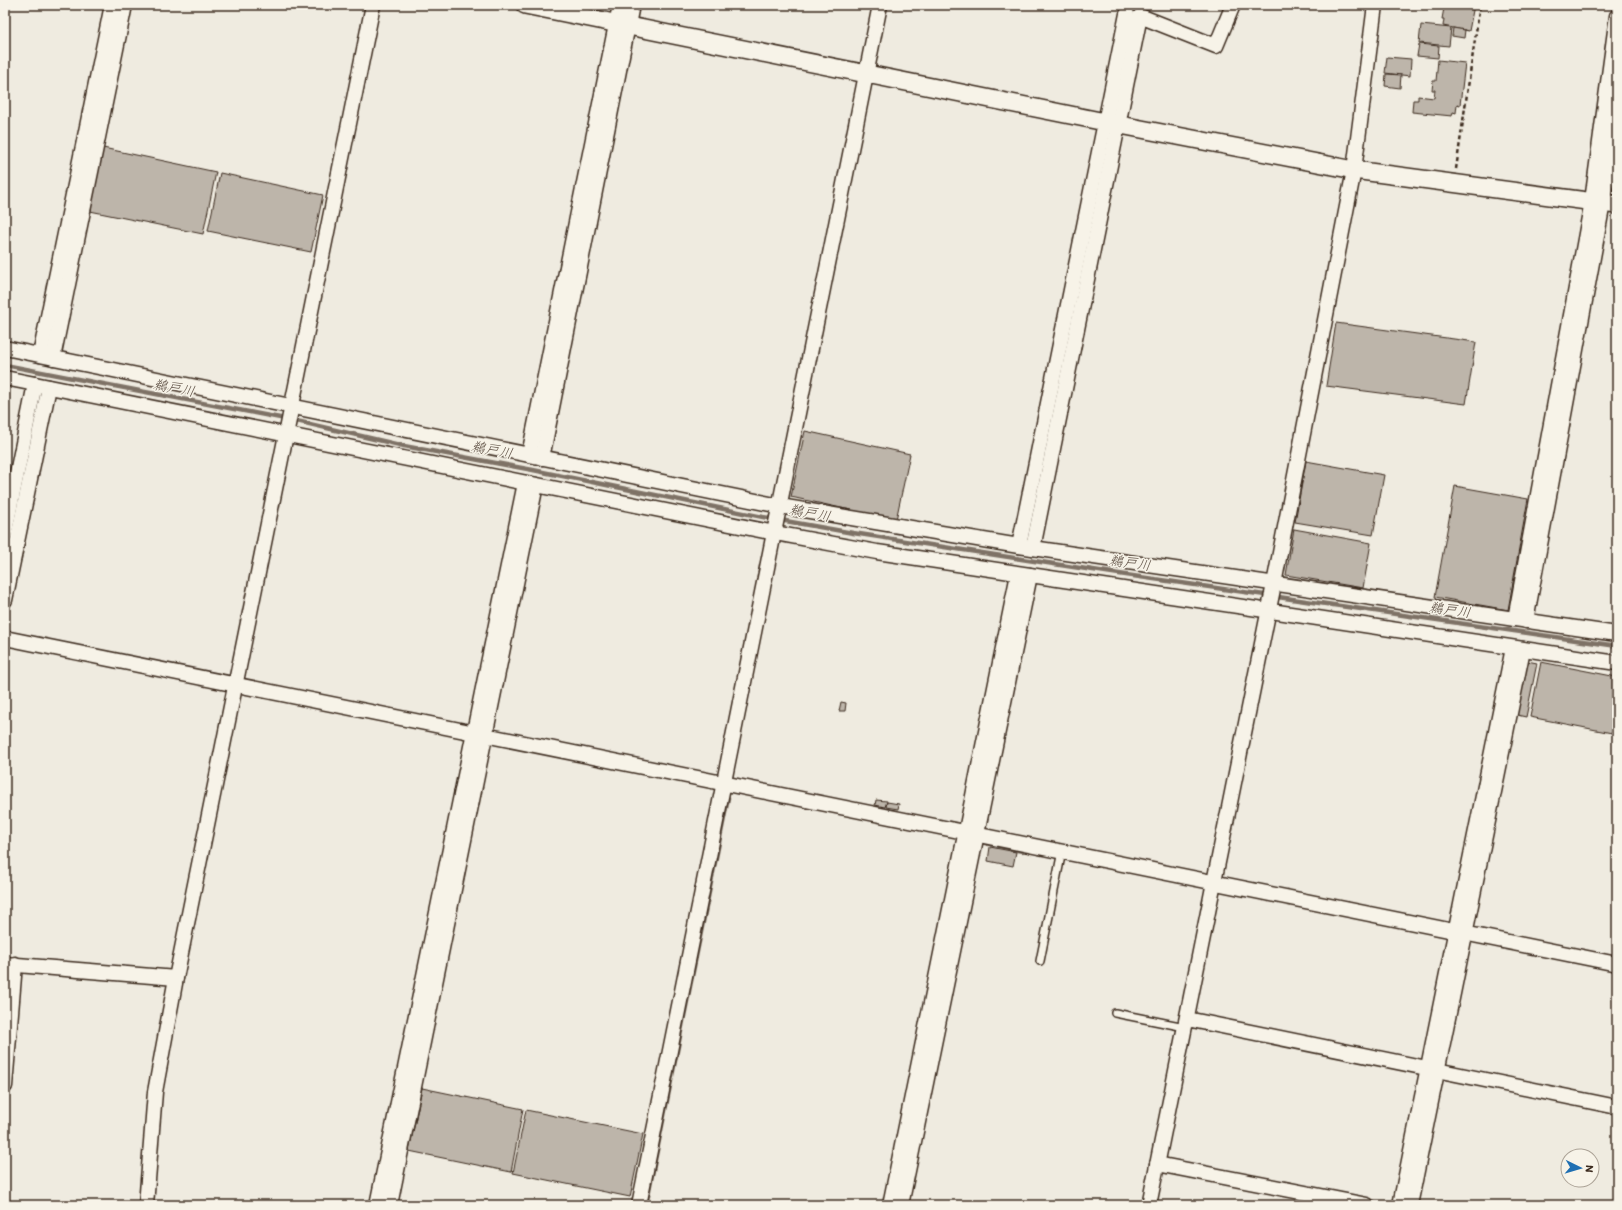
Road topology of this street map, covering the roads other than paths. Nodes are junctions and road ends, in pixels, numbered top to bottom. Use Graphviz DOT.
graph roads {
  1 [pos="112,5"];
  2 [pos="125,5"];
  3 [pos="373,5"];
  4 [pos="525,5"];
  5 [pos="620,5"];
  6 [pos="632,5"];
  7 [pos="880,5"];
  8 [pos="1233,5"];
  9 [pos="1375,5"];
  10 [pos="1127,14"];
  11 [pos="1617,16"];
  12 [pos="622,25"];
  13 [pos="866,73"];
  14 [pos="1617,102"];
  15 [pos="1111,123"];
  16 [pos="1354,170"];
  17 [pos="1604,203"];
  18 [pos="5,348"];
  19 [pos="47,357"];
  20 [pos="5,378"];
  21 [pos="35,384"];
  22 [pos="49,387"];
  23 [pos="291,410"];
  24 [pos="286,432"];
  25 [pos="535,457"];
  26 [pos="530,484"];
  27 [pos="779,508"];
  28 [pos="775,531"];
  29 [pos="5,532"];
  30 [pos="1019,546"];
  31 [pos="1033,548"];
  32 [pos="1024,574"];
  33 [pos="1274,586"];
  34 [pos="5,600"];
  35 [pos="1269,608"];
  36 [pos="1521,620"];
  37 [pos="1617,634"];
  38 [pos="5,638"];
  39 [pos="1518,648"];
  40 [pos="1617,663"];
  41 [pos="236,684"];
  42 [pos="480,734"];
  43 [pos="724,783"];
  44 [pos="971,833"];
  45 [pos="1062,851"];
  46 [pos="1215,882"];
  47 [pos="1460,932"];
  48 [pos="1040,961"];
  49 [pos="10,964"];
  50 [pos="1617,964"];
  51 [pos="176,978"];
  52 [pos="1115,1013"];
  53 [pos="1186,1023"];
  54 [pos="1433,1068"];
  55 [pos="5,1086"];
  56 [pos="1617,1107"];
  57 [pos="1158,1164"];
  58 [pos="146,1205"];
  59 [pos="377,1205"];
  60 [pos="390,1205"];
  61 [pos="639,1205"];
  62 [pos="890,1205"];
  63 [pos="901,1205"];
  64 [pos="1149,1205"];
  65 [pos="1368,1205"];
  66 [pos="1400,1205"];
  67 [pos="1410,1205"];
  1 -- 19 [label="street"];
  2 -- 19 [label="street"];
  3 -- 23 [label="street"];
  4 -- 12 [label="street"];
  5 -- 12 [label="street"];
  6 -- 12 [label="street"];
  7 -- 13 [label="street"];
  8 -- 15 [label="street"];
  9 -- 16 [label="street"];
  10 -- 15 [label="street"];
  11 -- 17 [label="street"];
  12 -- 13 [label="street"];
  12 -- 25 [label="street"];
  13 -- 15 [label="street"];
  13 -- 27 [label="street"];
  14 -- 17 [label="street"];
  15 -- 16 [label="street"];
  15 -- 30 [label="street"];
  15 -- 31 [label="street"];
  16 -- 17 [label="street"];
  16 -- 33 [label="street"];
  17 -- 36 [label="street"];
  18 -- 19 [label="street"];
  19 -- 23 [label="street"];
  20 -- 21 [label="street"];
  21 -- 22 [label="street"];
  21 -- 29 [label="street"];
  22 -- 24 [label="street"];
  22 -- 34 [label="street"];
  23 -- 24 [label="street"];
  23 -- 25 [label="street"];
  24 -- 26 [label="street"];
  24 -- 41 [label="street"];
  25 -- 27 [label="street"];
  26 -- 28 [label="street"];
  26 -- 42 [label="street"];
  27 -- 28 [label="street"];
  27 -- 30 [label="street"];
  28 -- 32 [label="street"];
  28 -- 43 [label="street"];
  30 -- 31 [label="street"];
  31 -- 33 [label="street"];
  32 -- 35 [label="street"];
  32 -- 44 [label="street"];
  33 -- 35 [label="street"];
  33 -- 36 [label="street"];
  35 -- 39 [label="street"];
  35 -- 46 [label="street"];
  36 -- 37 [label="street"];
  38 -- 41 [label="street"];
  39 -- 40 [label="street"];
  39 -- 47 [label="street"];
  41 -- 42 [label="street"];
  41 -- 51 [label="street"];
  42 -- 43 [label="street"];
  42 -- 59 [label="street"];
  42 -- 60 [label="street"];
  43 -- 44 [label="street"];
  43 -- 61 [label="street"];
  44 -- 45 [label="street"];
  44 -- 62 [label="street"];
  44 -- 63 [label="street"];
  45 -- 46 [label="street"];
  45 -- 48 [label="lane"];
  46 -- 47 [label="street"];
  46 -- 53 [label="street"];
  47 -- 50 [label="street"];
  47 -- 54 [label="street"];
  49 -- 51 [label="street"];
  49 -- 55 [label="street"];
  51 -- 58 [label="street"];
  52 -- 53 [label="lane"];
  53 -- 54 [label="street"];
  53 -- 57 [label="street"];
  54 -- 56 [label="street"];
  54 -- 66 [label="street"];
  54 -- 67 [label="street"];
  57 -- 64 [label="street"];
  57 -- 65 [label="street"];
}
